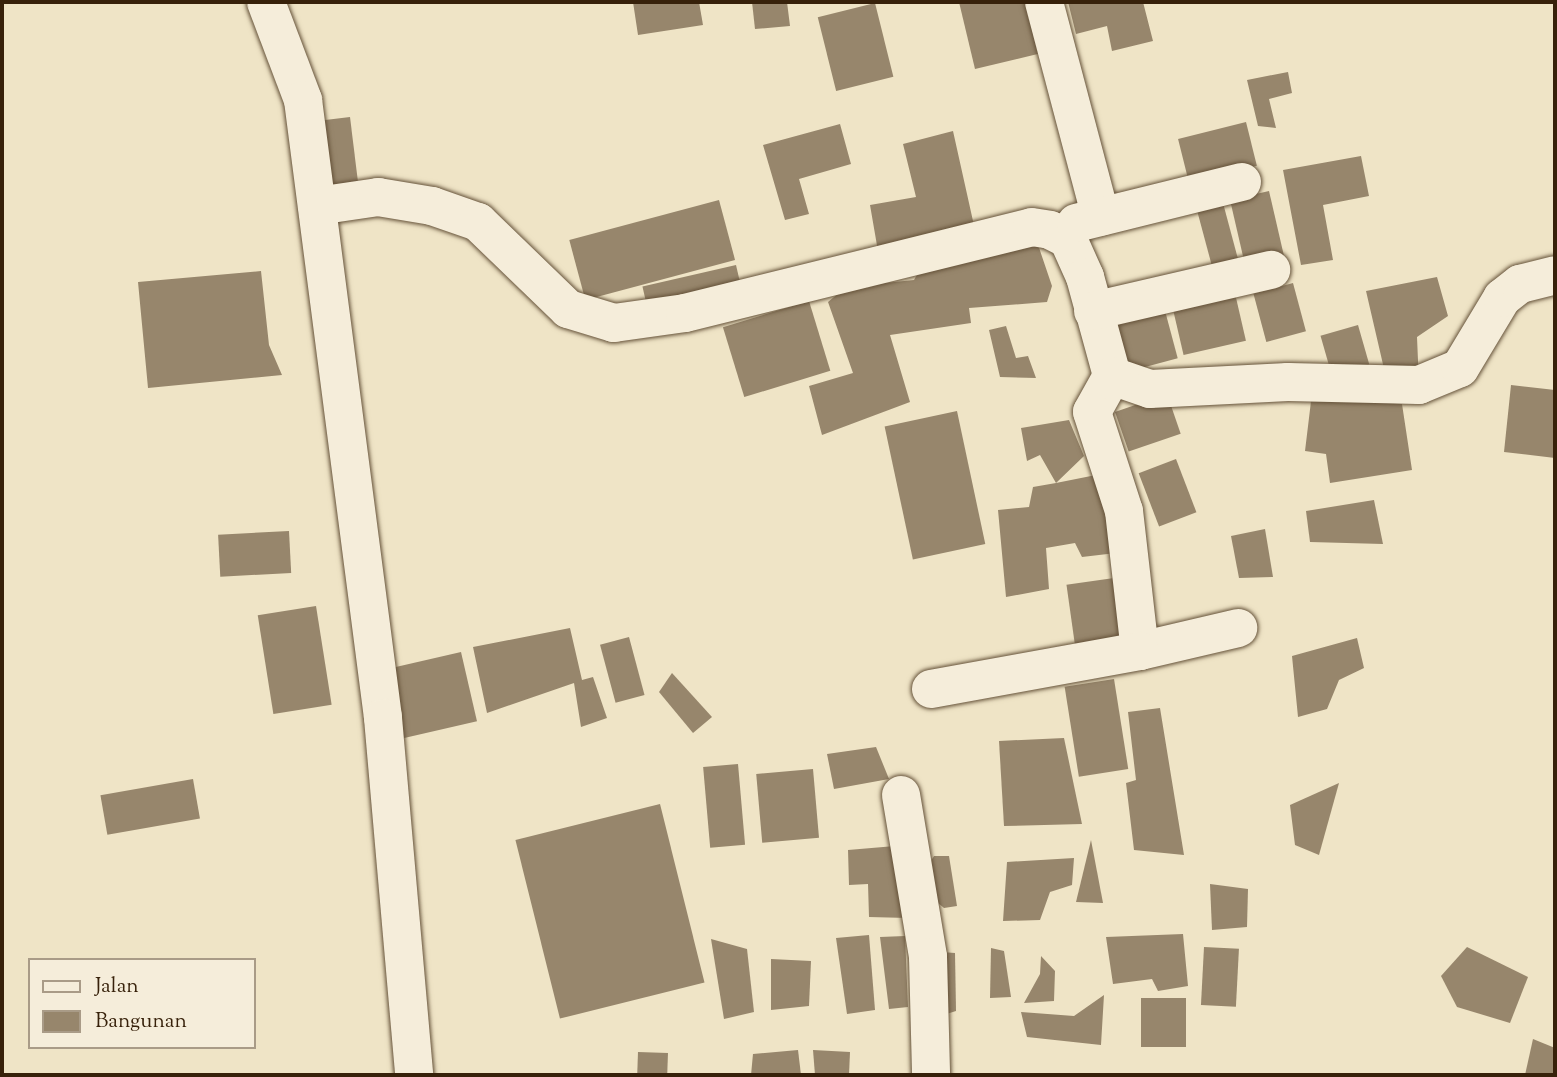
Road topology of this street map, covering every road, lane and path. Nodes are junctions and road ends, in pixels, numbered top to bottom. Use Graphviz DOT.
graph roads {
  1 [pos="266,2"];
  2 [pos="1044,2"];
  3 [pos="1242,182"];
  4 [pos="317,206"];
  5 [pos="1101,217"];
  6 [pos="1050,230"];
  7 [pos="1271,270"];
  8 [pos="1555,275"];
  9 [pos="1093,311"];
  10 [pos="1112,376"];
  11 [pos="1238,628"];
  12 [pos="1140,650"];
  13 [pos="931,689"];
  14 [pos="901,795"];
  15 [pos="414,1075"];
  16 [pos="931,1075"];
  1 -- 4 [label="street"];
  2 -- 5 [label="street"];
  3 -- 5 [label="street"];
  4 -- 6 [label="street"];
  4 -- 15 [label="street"];
  5 -- 6 [label="street"];
  6 -- 9 [label="street"];
  7 -- 9 [label="street"];
  8 -- 10 [label="street"];
  9 -- 10 [label="street"];
  10 -- 12 [label="street"];
  11 -- 12 [label="street"];
  12 -- 13 [label="street"];
  14 -- 16 [label="street"];
}
